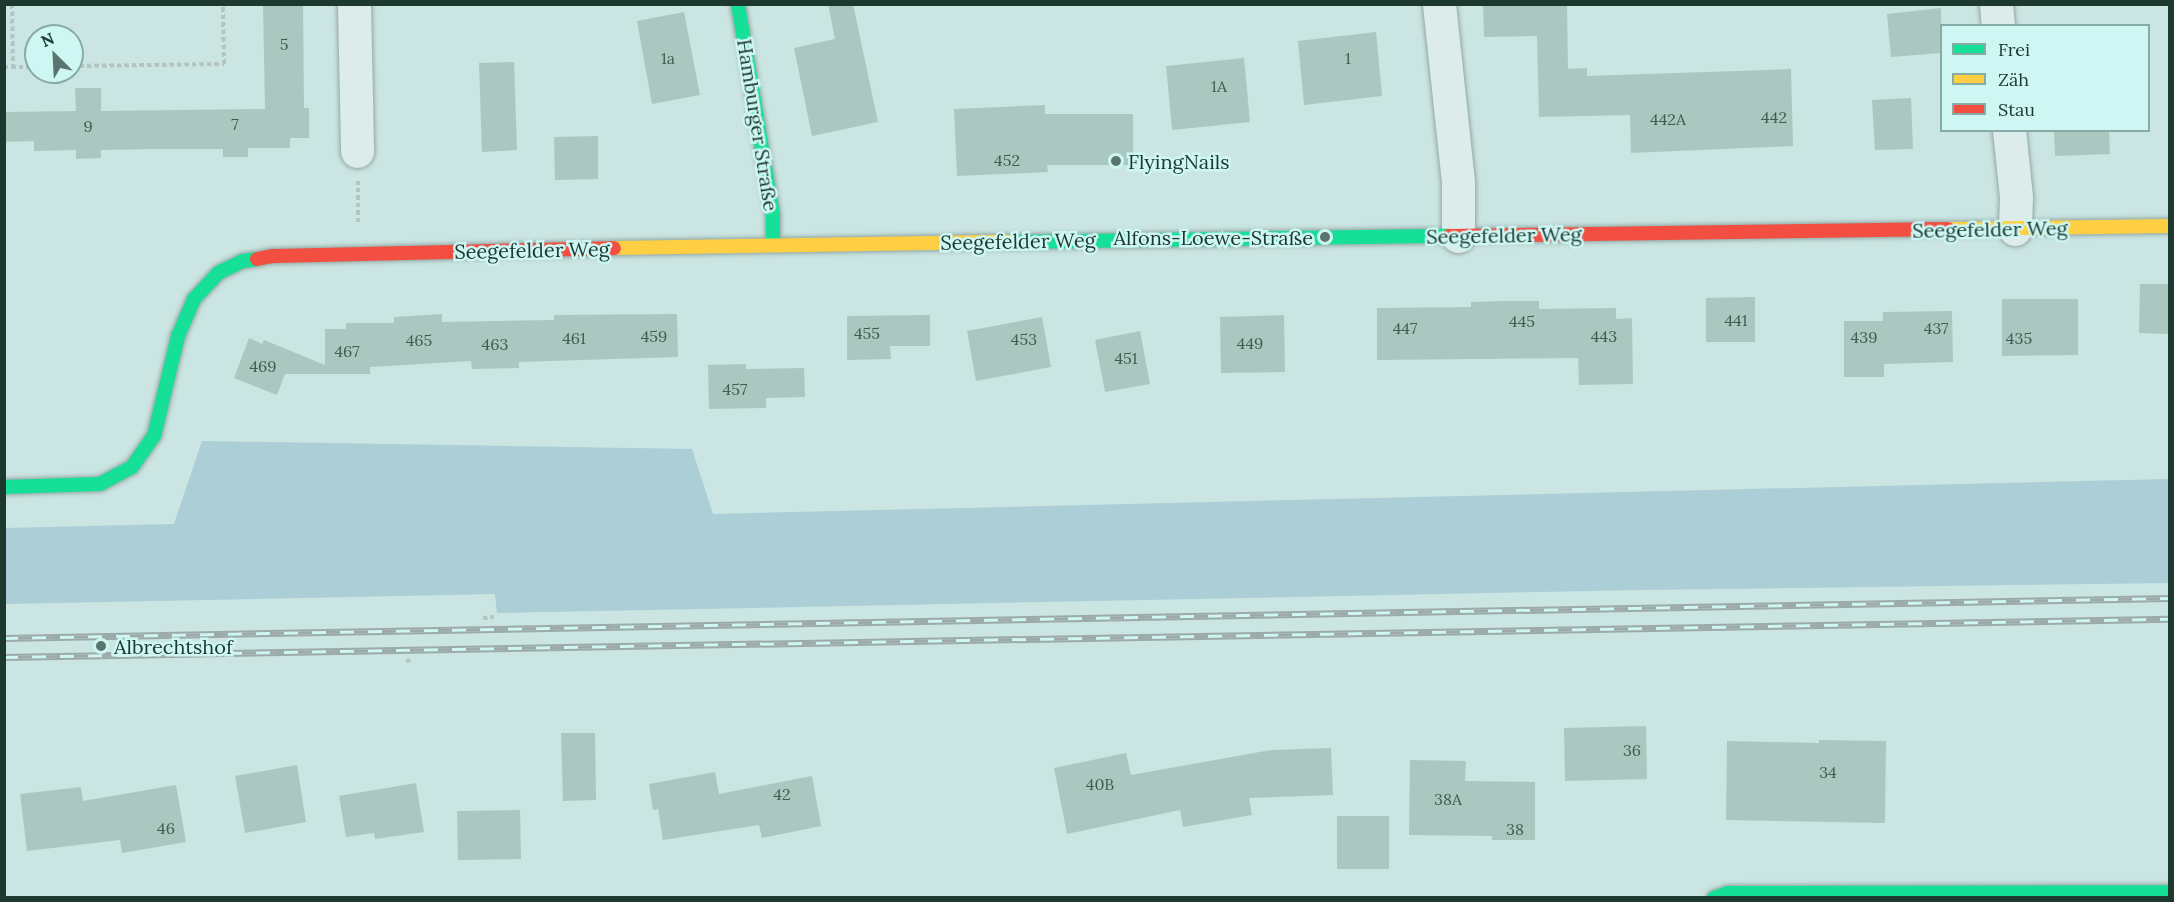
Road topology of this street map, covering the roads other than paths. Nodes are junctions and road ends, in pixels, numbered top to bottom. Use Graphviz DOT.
graph roads {
  1 [pos="354,4"];
  2 [pos="738,4"];
  3 [pos="1439,4"];
  4 [pos="1996,4"];
  5 [pos="1998,24"];
  6 [pos="2009,132"];
  7 [pos="357,151"];
  8 [pos="2169,226"];
  9 [pos="2015,229"];
  10 [pos="1458,236"];
  11 [pos="773,245"];
  12 [pos="4,487"];
  13 [pos="2169,892"];
  14 [pos="1714,897"];
  1 -- 7 [label="street"];
  2 -- 11 [label="street, Hamburger Straße"];
  3 -- 10 [label="street"];
  4 -- 5 [label="street"];
  6 -- 9 [label="street"];
  8 -- 9 [label="street, Seegefelder Weg"];
  9 -- 10 [label="street, Seegefelder Weg"];
  10 -- 11 [label="street, Seegefelder Weg"];
  11 -- 12 [label="street, Seegefelder Weg"];
  13 -- 14 [label="street"];
}
